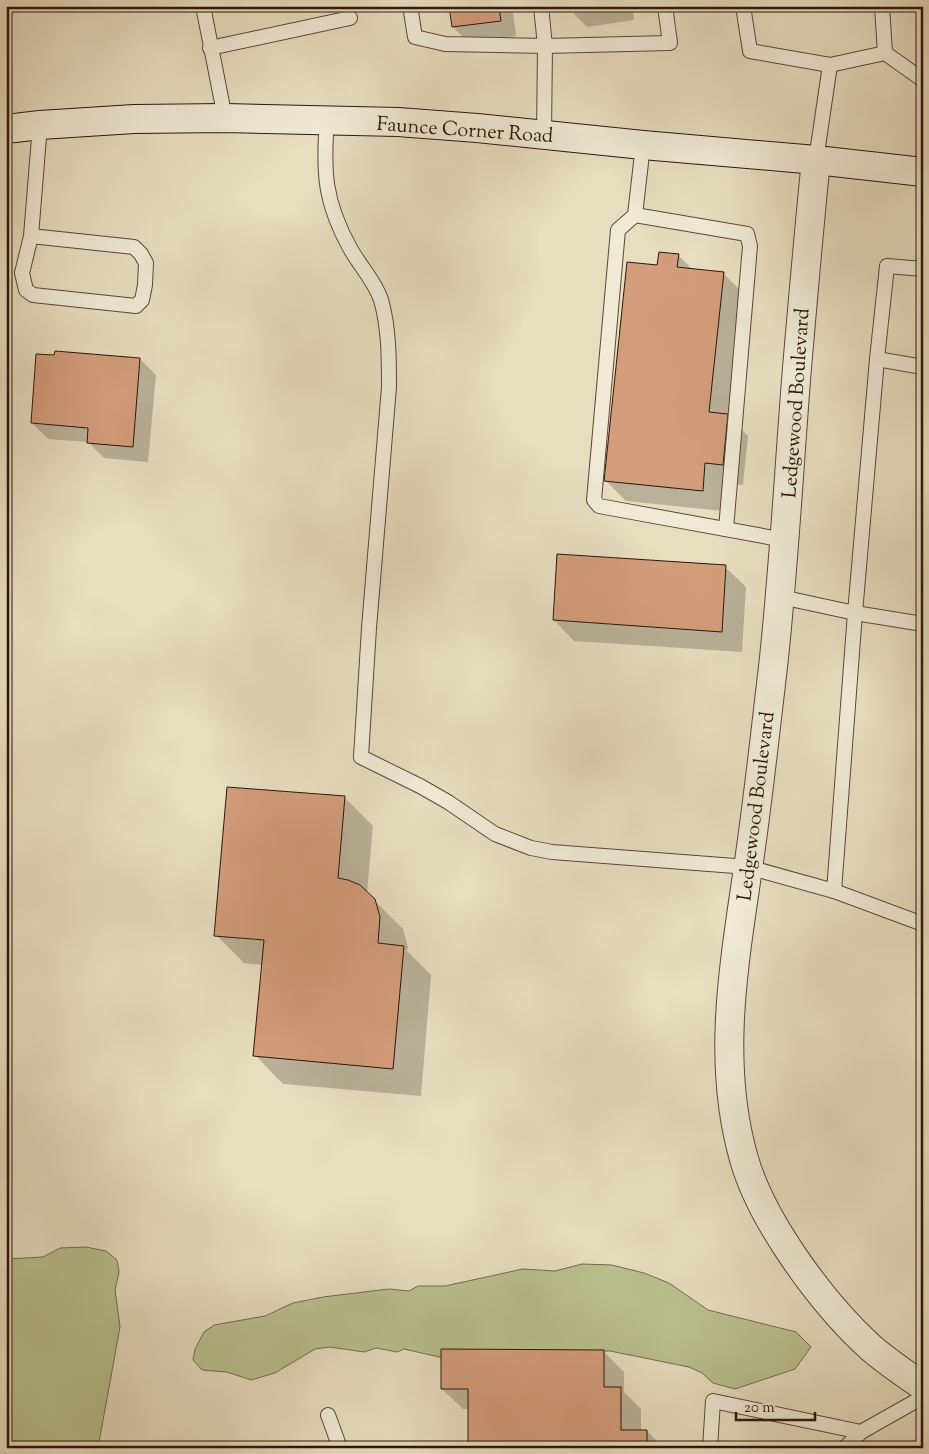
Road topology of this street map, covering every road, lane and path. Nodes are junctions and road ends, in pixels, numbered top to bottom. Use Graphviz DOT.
graph roads {
  1 [pos="203,6"];
  2 [pos="410,6"];
  3 [pos="541,6"];
  4 [pos="665,6"];
  5 [pos="743,6"];
  6 [pos="882,6"];
  7 [pos="350,18"];
  8 [pos="545,46"];
  9 [pos="210,48"];
  10 [pos="885,53"];
  11 [pos="830,65"];
  12 [pos="923,80"];
  13 [pos="224,118"];
  14 [pos="327,119"];
  15 [pos="40,125"];
  16 [pos="6,129"];
  17 [pos="544,134"];
  18 [pos="644,145"];
  19 [pos="816,160"];
  20 [pos="923,172"];
  21 [pos="635,215"];
  22 [pos="31,236"];
  23 [pos="923,269"];
  24 [pos="877,359"];
  25 [pos="923,366"];
  26 [pos="726,529"];
  27 [pos="785,540"];
  28 [pos="781,597"];
  29 [pos="855,613"];
  30 [pos="923,624"];
  31 [pos="748,867"];
  32 [pos="834,891"];
  33 [pos="923,924"];
  34 [pos="923,1386"];
  35 [pos="923,1397"];
  36 [pos="328,1415"];
  37 [pos="861,1432"];
  38 [pos="340,1448"];
  39 [pos="710,1448"];
  40 [pos="845,1448"];
  1 -- 9 [label="lane"];
  2 -- 8 [label="lane"];
  3 -- 8 [label="lane"];
  4 -- 8 [label="lane"];
  5 -- 11 [label="lane"];
  6 -- 10 [label="lane"];
  7 -- 9 [label="lane"];
  8 -- 17 [label="lane"];
  9 -- 13 [label="lane"];
  10 -- 11 [label="lane"];
  10 -- 12 [label="lane"];
  11 -- 19 [label="lane"];
  13 -- 14 [label="street, Faunce Corner Road"];
  13 -- 15 [label="street, Faunce Corner Road"];
  14 -- 17 [label="street, Faunce Corner Road"];
  14 -- 31 [label="lane"];
  15 -- 16 [label="street, Faunce Corner Road"];
  15 -- 22 [label="lane"];
  17 -- 18 [label="street, Faunce Corner Road"];
  18 -- 19 [label="street, Faunce Corner Road"];
  18 -- 21 [label="lane"];
  19 -- 20 [label="street, Faunce Corner Road"];
  19 -- 27 [label="street, Ledgewood Boulevard"];
  21 -- 26 [label="lane"];
  21 -- 26 [label="lane"];
  22 -- 22 [label="lane"];
  23 -- 24 [label="lane"];
  24 -- 25 [label="lane"];
  24 -- 29 [label="lane"];
  26 -- 27 [label="lane"];
  27 -- 28 [label="street, Ledgewood Boulevard"];
  28 -- 29 [label="lane"];
  28 -- 31 [label="street, Ledgewood Boulevard"];
  29 -- 30 [label="lane"];
  29 -- 32 [label="lane"];
  31 -- 32 [label="lane"];
  31 -- 34 [label="street, Ledgewood Boulevard"];
  32 -- 33 [label="lane"];
  35 -- 37 [label="lane"];
  36 -- 38 [label="lane"];
  37 -- 39 [label="lane"];
  37 -- 40 [label="lane"];
}
